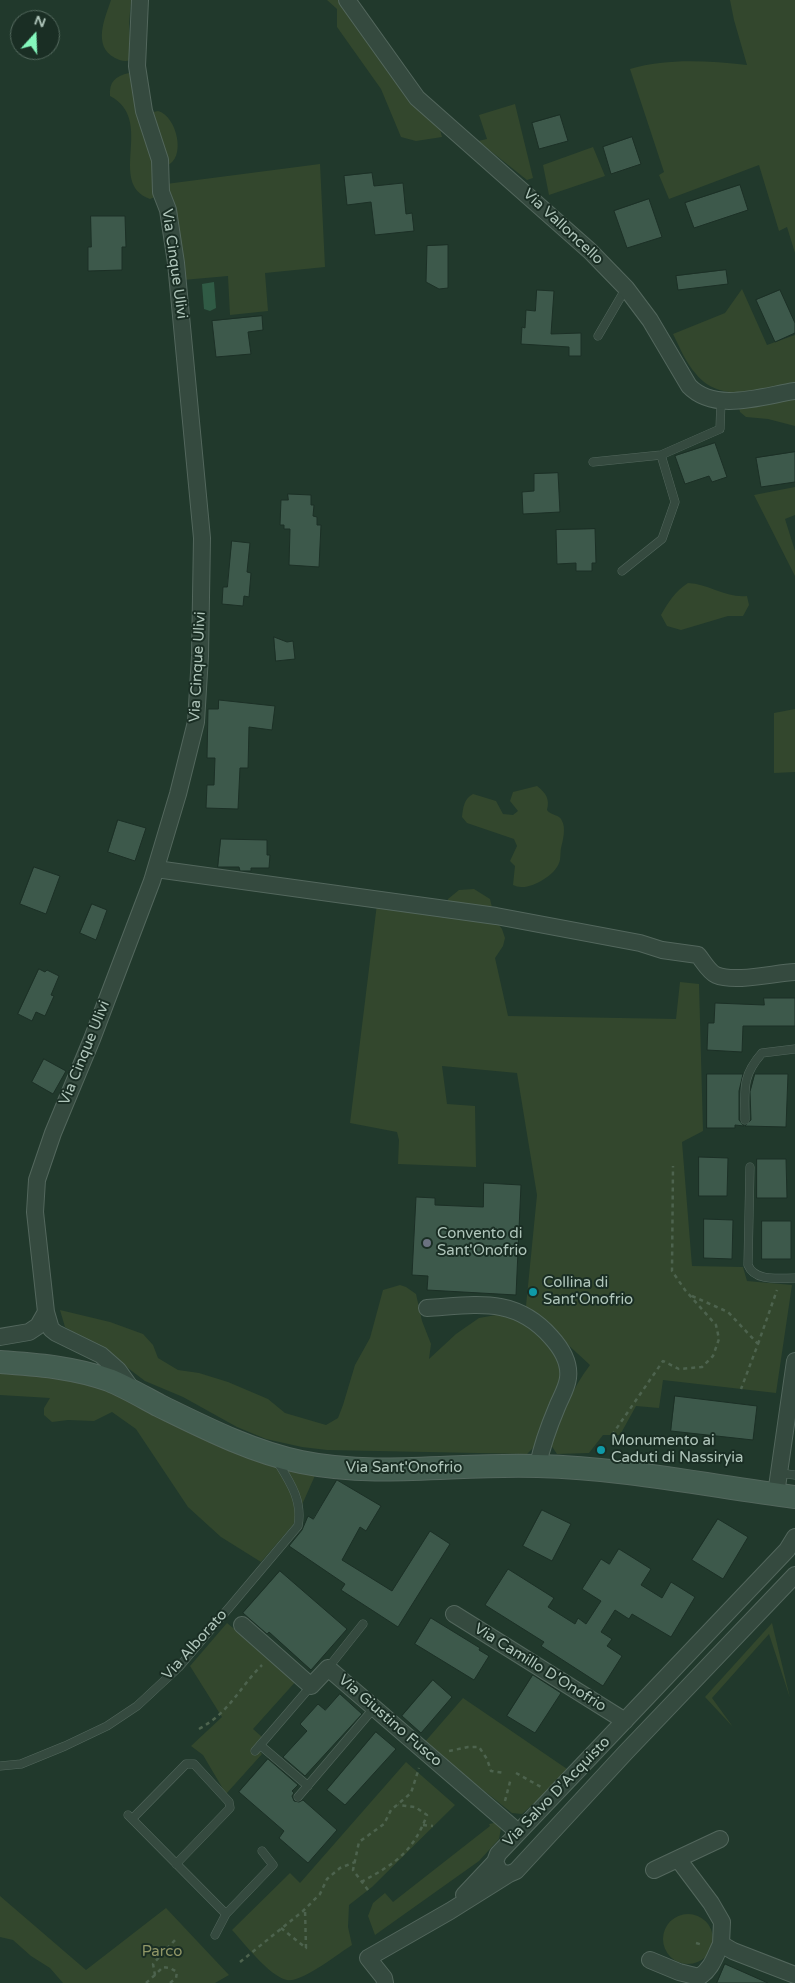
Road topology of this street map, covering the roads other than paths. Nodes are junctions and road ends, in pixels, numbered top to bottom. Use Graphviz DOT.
graph roads {
  1 [pos="140,0"];
  2 [pos="346,0"];
  3 [pos="626,288"];
  4 [pos="598,336"];
  5 [pos="795,391"];
  6 [pos="721,402"];
  7 [pos="661,455"];
  8 [pos="593,462"];
  9 [pos="622,571"];
  10 [pos="156,870"];
  11 [pos="795,972"];
  12 [pos="795,1049"];
  13 [pos="745,1120"];
  14 [pos="750,1167"];
  15 [pos="795,1278"];
  16 [pos="426,1308"];
  17 [pos="46,1312"];
  18 [pos="0,1337"];
  19 [pos="795,1361"];
  20 [pos="0,1362"];
  21 [pos="134,1393"];
  22 [pos="274,1455"];
  23 [pos="538,1466"];
  24 [pos="786,1485"];
  25 [pos="795,1537"];
  26 [pos="795,1575"];
  27 [pos="454,1614"];
  28 [pos="363,1624"];
  29 [pos="242,1625"];
  30 [pos="676,1667"];
  31 [pos="328,1668"];
  32 [pos="692,1682"];
  33 [pos="311,1686"];
  34 [pos="374,1708"];
  35 [pos="625,1721"];
  36 [pos="0,1766"];
  37 [pos="308,1786"];
  38 [pos="298,1797"];
  39 [pos="518,1832"];
  40 [pos="720,1839"];
  41 [pos="262,1851"];
  42 [pos="678,1859"];
  43 [pos="495,1862"];
  44 [pos="176,1864"];
  45 [pos="654,1870"];
  46 [pos="509,1874"];
  47 [pos="450,1910"];
  48 [pos="226,1914"];
  49 [pos="215,1935"];
  50 [pos="721,1944"];
  51 [pos="650,1960"];
  52 [pos="795,1975"];
  53 [pos="385,1983"];
  1 -- 10 [label="street, Via Cinque Ulivi"];
  2 -- 3 [label="street, Via Valloncello"];
  3 -- 4 [label="lane"];
  3 -- 6 [label="street, Via Valloncello"];
  5 -- 6 [label="street, Via Valloncello"];
  6 -- 7 [label="lane"];
  7 -- 8 [label="lane"];
  7 -- 9 [label="lane"];
  10 -- 11 [label="street"];
  10 -- 17 [label="street, Via Cinque Ulivi"];
  12 -- 13 [label="lane"];
  14 -- 15 [label="lane"];
  16 -- 23 [label="street"];
  17 -- 18 [label="street"];
  17 -- 21 [label="street, Via Cinque Ulivi"];
  19 -- 24 [label="street"];
  20 -- 21 [label="street, Via Sant'Onofrio"];
  21 -- 22 [label="street, Via Sant'Onofrio"];
  22 -- 23 [label="street, Via Sant'Onofrio"];
  22 -- 36 [label="lane, Via Alborato"];
  23 -- 24 [label="street, Via Sant'Onofrio"];
  25 -- 30 [label="street, Via Salvo D'Acquisto"];
  26 -- 32 [label="street, Via Salvo D'Acquisto"];
  27 -- 35 [label="street, Via Camillo D'Onofrio"];
  28 -- 31 [label="lane"];
  29 -- 33 [label="street"];
  30 -- 32 [label="street"];
  30 -- 35 [label="street, Via Salvo D'Acquisto"];
  31 -- 33 [label="street, Via Giustino Fusco"];
  31 -- 34 [label="street, Via Giustino Fusco"];
  32 -- 46 [label="street, Via Salvo D'Acquisto"];
  33 -- 37 [label="lane"];
  34 -- 37 [label="lane"];
  34 -- 39 [label="street, Via Giustino Fusco"];
  35 -- 39 [label="street, Via Salvo D'Acquisto"];
  37 -- 38 [label="lane"];
  39 -- 43 [label="street, Via Salvo D'Acquisto"];
  40 -- 42 [label="street"];
  41 -- 48 [label="lane"];
  42 -- 45 [label="street"];
  42 -- 50 [label="street"];
  43 -- 46 [label="street, Via Salvo D'Acquisto"];
  43 -- 47 [label="street"];
  44 -- 44 [label="lane"];
  44 -- 48 [label="lane"];
  46 -- 47 [label="street"];
  47 -- 53 [label="street"];
  48 -- 49 [label="lane"];
  50 -- 51 [label="street"];
  50 -- 52 [label="street"];
}
